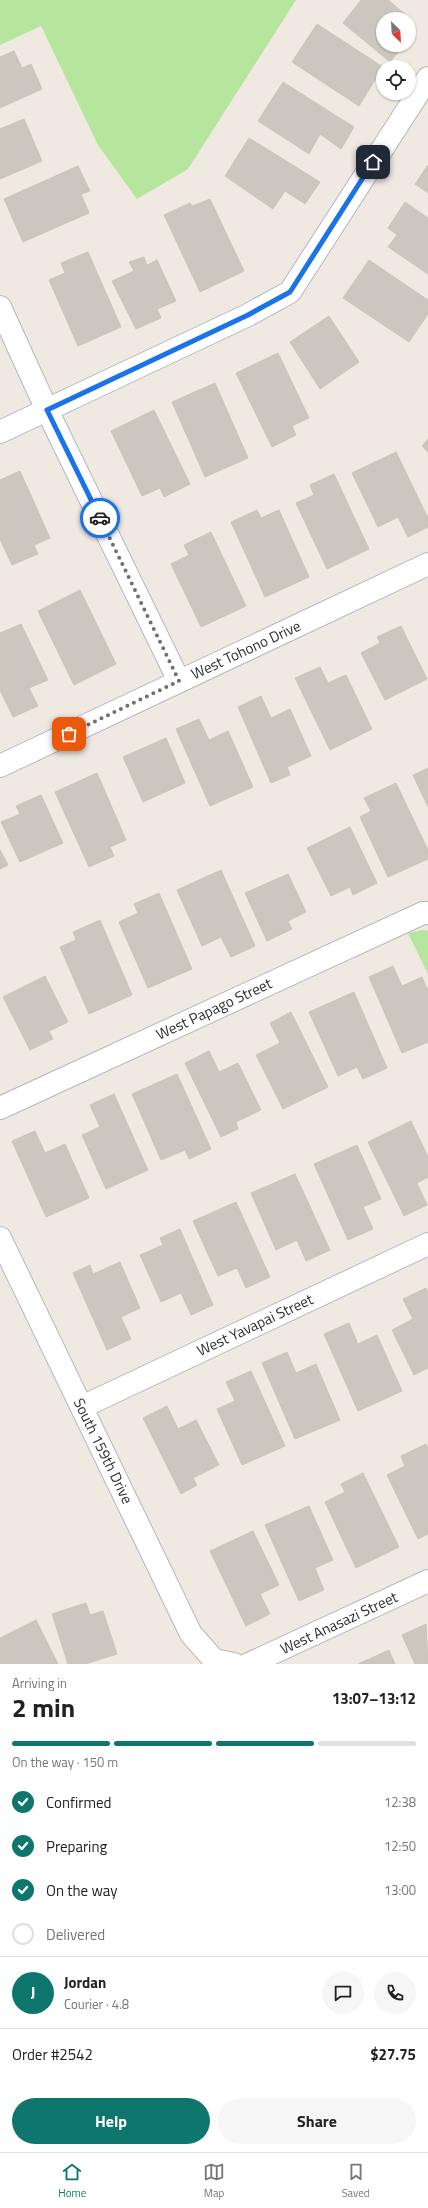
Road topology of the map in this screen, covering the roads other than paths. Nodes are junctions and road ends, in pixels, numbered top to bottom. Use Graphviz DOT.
graph roads {
  1 [pos="428,78"];
  2 [pos="0,307"];
  3 [pos="47,410"];
  4 [pos="0,432"];
  5 [pos="428,564"];
  6 [pos="179,681"];
  7 [pos="0,766"];
  8 [pos="428,913"];
  9 [pos="0,1108"];
  10 [pos="0,1238"];
  11 [pos="428,1244"];
  12 [pos="82,1407"];
  13 [pos="428,1581"];
  14 [pos="224,1662"];
  15 [pos="249,1664"];
  1 -- 3 [label="street"];
  2 -- 3 [label="street"];
  3 -- 4 [label="street"];
  3 -- 6 [label="street"];
  5 -- 6 [label="street, West Tohono Drive"];
  6 -- 7 [label="street, West Tohono Drive"];
  8 -- 9 [label="street, West Papago Street"];
  10 -- 12 [label="street, South 159th Drive"];
  11 -- 12 [label="street, West Yavapai Street"];
  12 -- 14 [label="street, South 159th Drive"];
  13 -- 15 [label="street, West Anasazi Street"];
}
